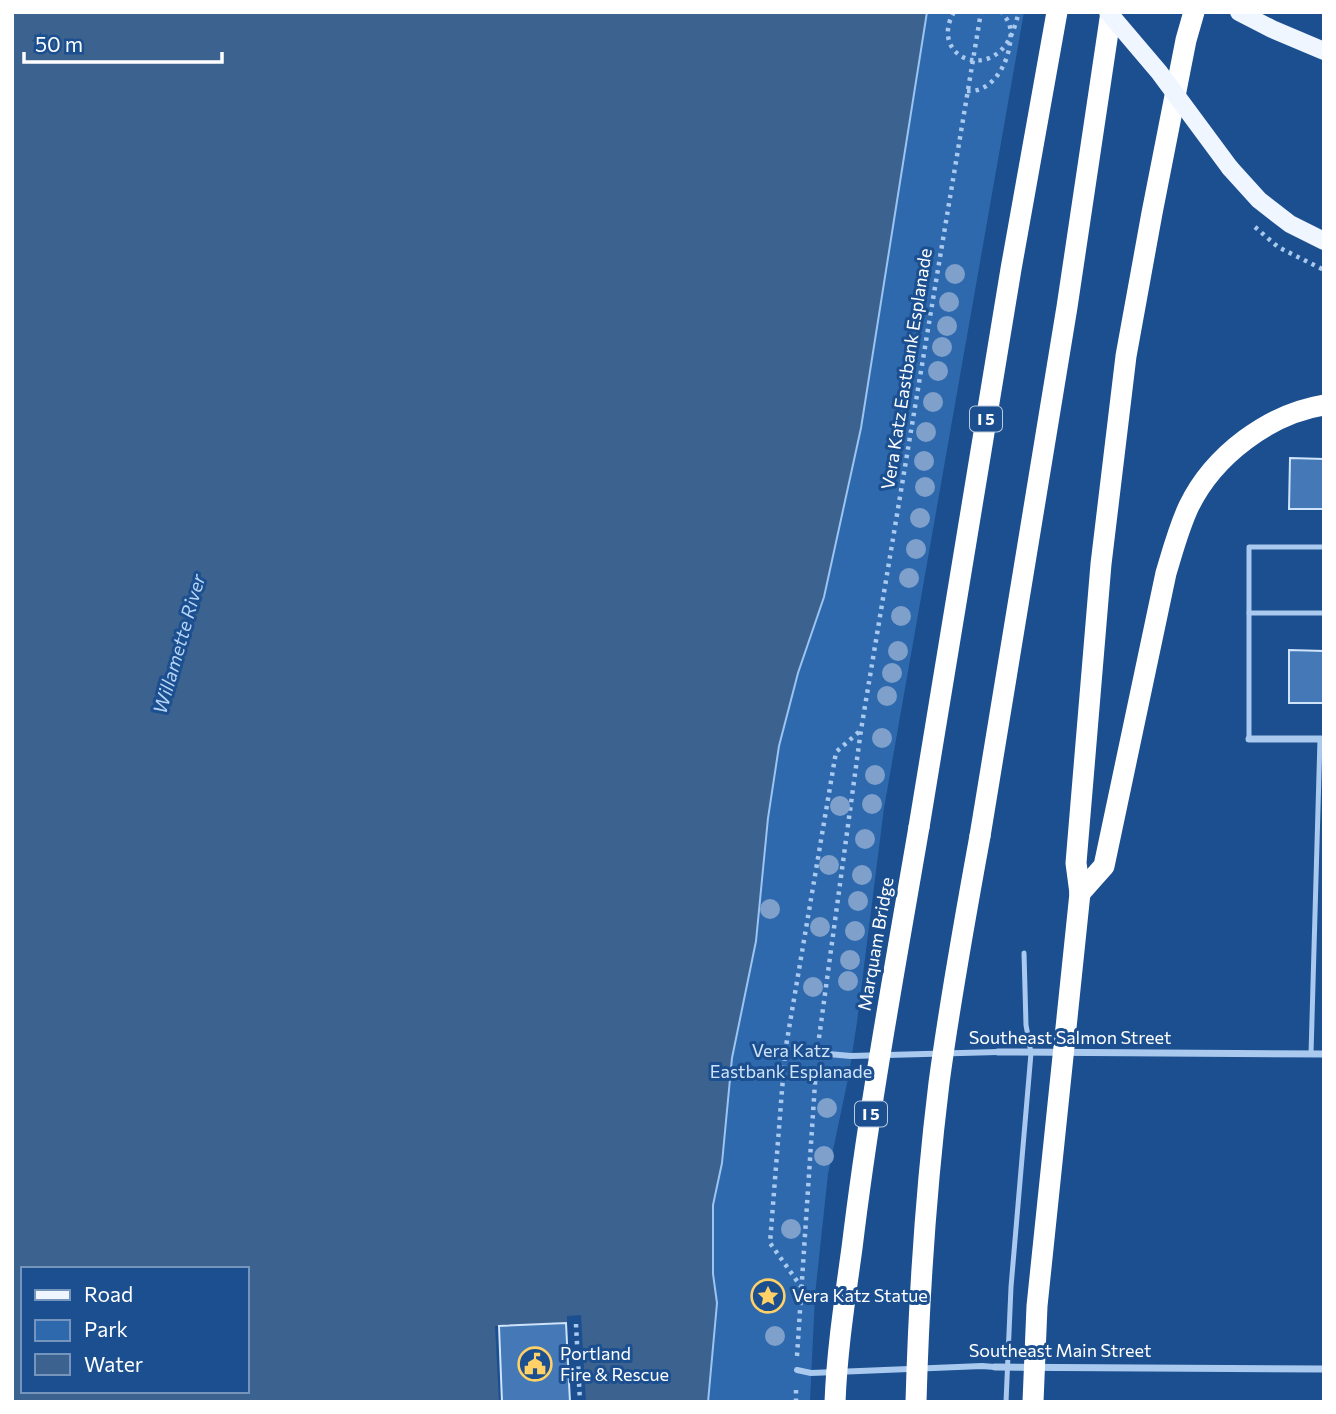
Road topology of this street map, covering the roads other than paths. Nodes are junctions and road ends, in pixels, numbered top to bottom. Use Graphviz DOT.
graph roads {
  1 [pos="1057,12"];
  2 [pos="1110,12"];
  3 [pos="1194,12"];
  4 [pos="1239,12"];
  5 [pos="1324,51"];
  6 [pos="1324,241"];
  7 [pos="1324,405"];
  8 [pos="1324,547"];
  9 [pos="1249,613"];
  10 [pos="1324,613"];
  11 [pos="1249,739"];
  12 [pos="1322,739"];
  13 [pos="1080,893"];
  14 [pos="1024,953"];
  15 [pos="998,1052"];
  16 [pos="817,1053"];
  17 [pos="1031,1053"];
  18 [pos="1311,1054"];
  19 [pos="1324,1054"];
  20 [pos="995,1367"];
  21 [pos="1009,1367"];
  22 [pos="1324,1368"];
  23 [pos="797,1370"];
  24 [pos="835,1402"];
  25 [pos="916,1402"];
  26 [pos="1006,1402"];
  27 [pos="1033,1402"];
  1 -- 24 [label="highway, Marquam Bridge / I 5, bridge"];
  2 -- 6 [label="main road, bridge"];
  2 -- 25 [label="highway, bridge"];
  3 -- 13 [label="highway"];
  4 -- 5 [label="main road"];
  7 -- 13 [label="highway"];
  8 -- 9 [label="lane"];
  9 -- 10 [label="lane"];
  9 -- 11 [label="lane"];
  11 -- 12 [label="street"];
  12 -- 18 [label="lane"];
  13 -- 27 [label="highway, bridge"];
  14 -- 17 [label="lane"];
  15 -- 16 [label="street, Southeast Salmon Street"];
  15 -- 17 [label="street, Southeast Salmon Street"];
  17 -- 18 [label="street, Southeast Salmon Street"];
  17 -- 21 [label="lane"];
  18 -- 19 [label="street, Southeast Salmon Street"];
  20 -- 21 [label="street, Southeast Main Street"];
  20 -- 23 [label="street, Southeast Main Street"];
  21 -- 22 [label="street, Southeast Main Street"];
  21 -- 26 [label="lane"];
}
